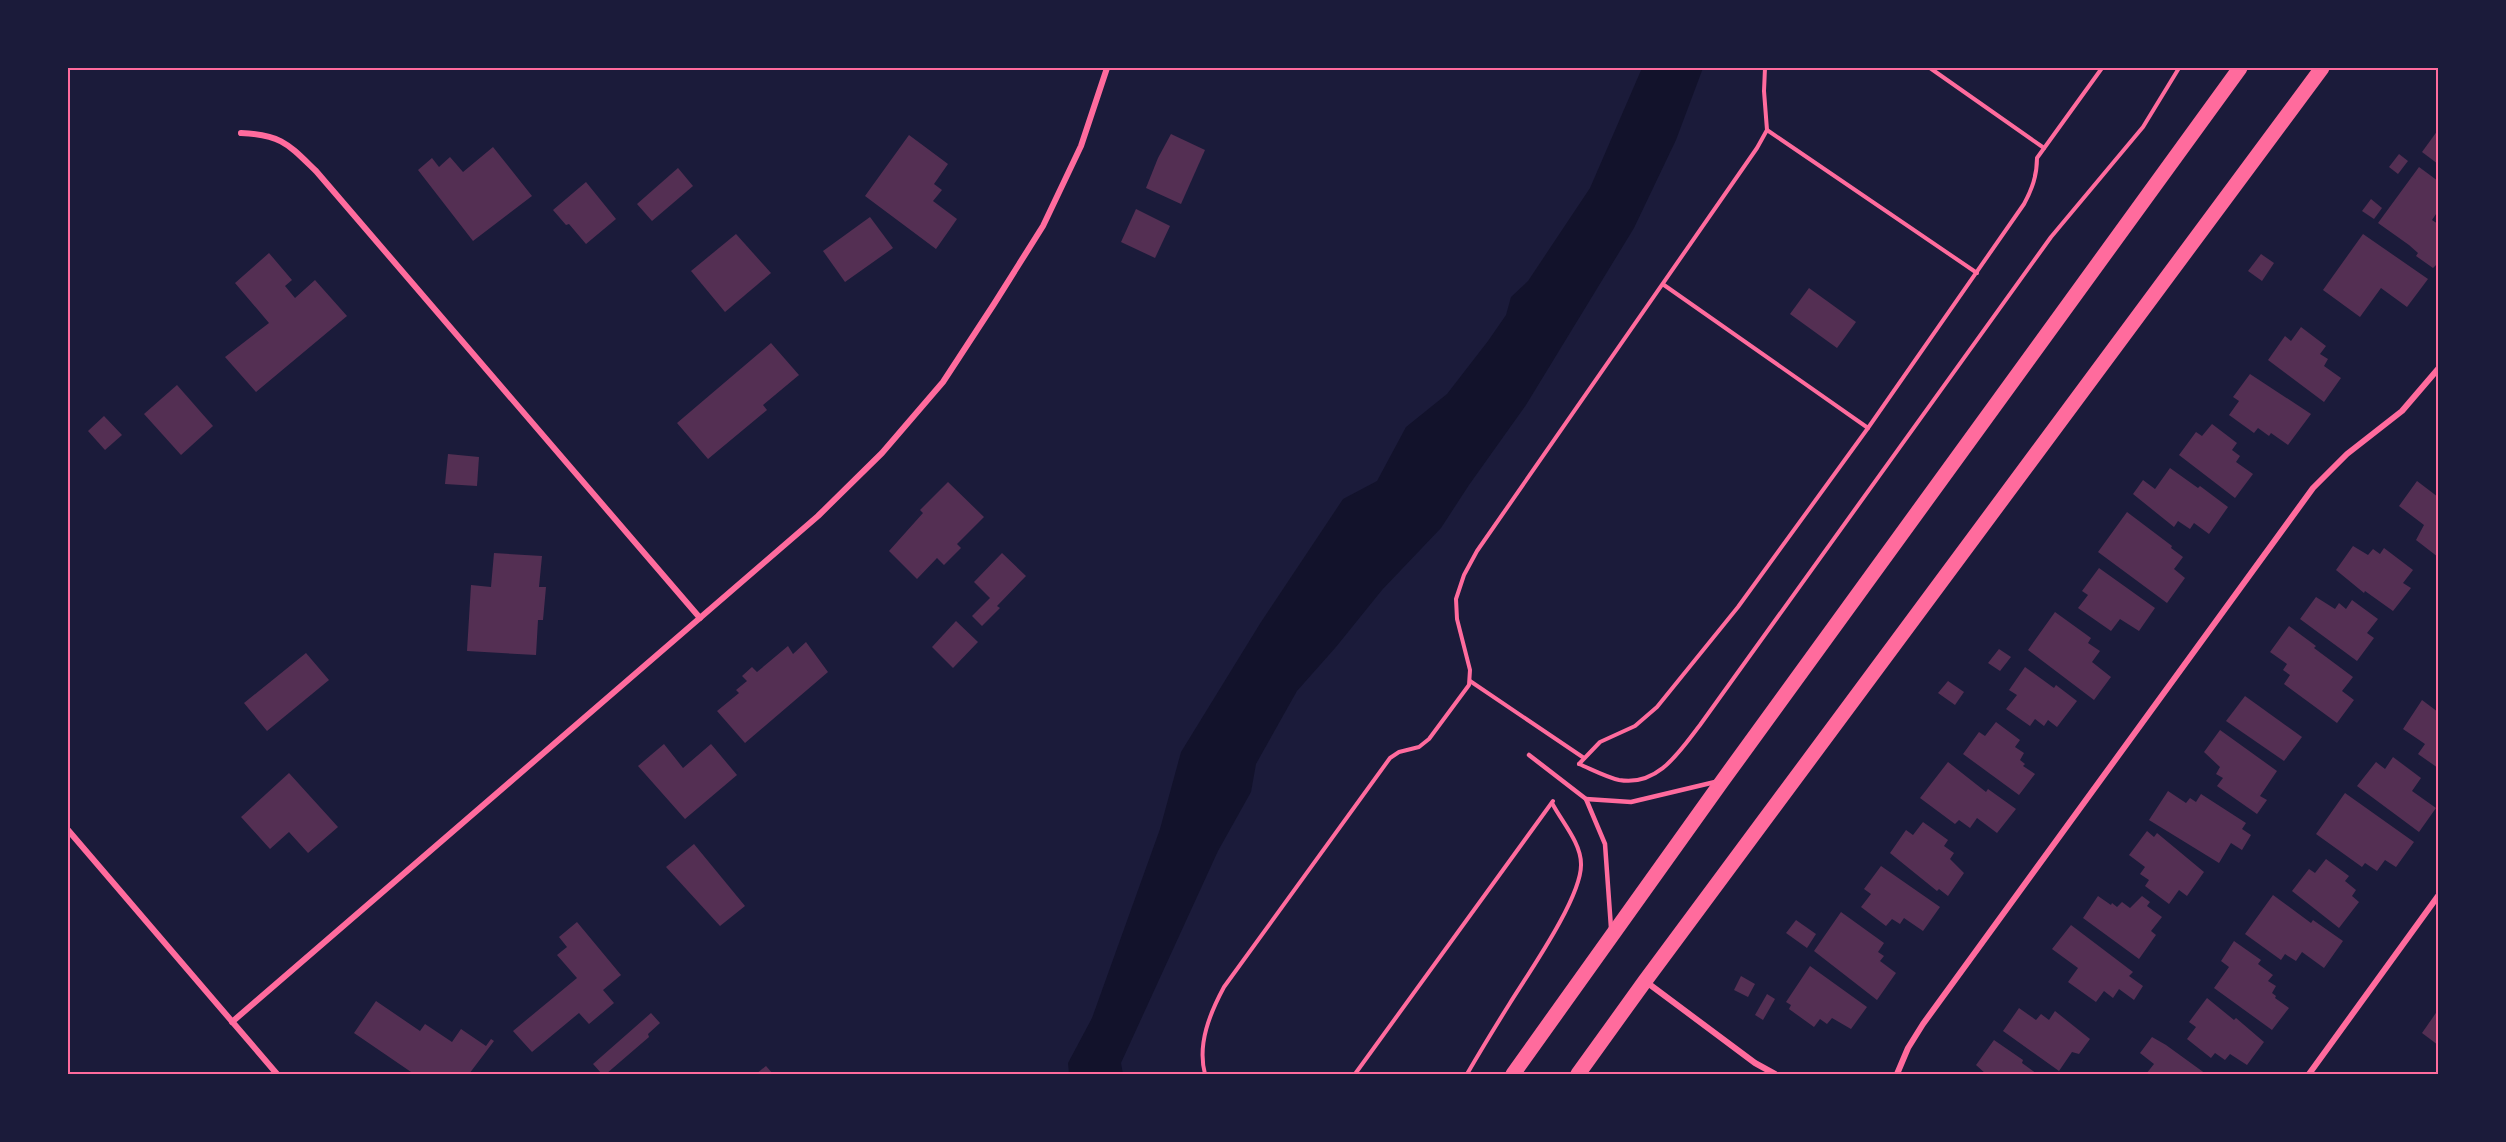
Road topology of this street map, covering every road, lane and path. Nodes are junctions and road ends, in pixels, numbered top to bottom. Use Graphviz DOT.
graph roads {
  1 [pos="1107,68"];
  2 [pos="1765,68"];
  3 [pos="1930,68"];
  4 [pos="2102,68"];
  5 [pos="2179,68"];
  6 [pos="2240,68"];
  7 [pos="2322,68"];
  8 [pos="1767,130"];
  9 [pos="241,133"];
  10 [pos="2044,148"];
  11 [pos="1977,273"];
  12 [pos="1664,285"];
  13 [pos="2439,369"];
  14 [pos="1868,428"];
  15 [pos="700,618"];
  16 [pos="1469,681"];
  17 [pos="1529,755"];
  18 [pos="1584,758"];
  19 [pos="1723,780"];
  20 [pos="1586,799"];
  21 [pos="68,830"];
  22 [pos="2439,896"];
  23 [pos="1612,936"];
  24 [pos="1645,981"];
  25 [pos="232,1022"];
  26 [pos="277,1074"];
  27 [pos="1205,1074"];
  28 [pos="1355,1074"];
  29 [pos="1467,1074"];
  30 [pos="1514,1074"];
  31 [pos="1578,1074"];
  32 [pos="1775,1074"];
  33 [pos="1897,1074"];
  34 [pos="2309,1074"];
  1 -- 15 [label="street"];
  2 -- 8 [label="path"];
  3 -- 10 [label="path"];
  4 -- 10 [label="path"];
  5 -- 18 [label="path"];
  6 -- 19 [label="main road"];
  7 -- 24 [label="main road"];
  8 -- 11 [label="path"];
  8 -- 12 [label="path"];
  9 -- 15 [label="street"];
  10 -- 11 [label="path"];
  11 -- 14 [label="path"];
  12 -- 14 [label="path"];
  12 -- 16 [label="path"];
  13 -- 33 [label="street"];
  14 -- 18 [label="path"];
  15 -- 25 [label="street"];
  16 -- 18 [label="path"];
  16 -- 27 [label="path"];
  17 -- 20 [label="lane"];
  19 -- 20 [label="lane"];
  19 -- 23 [label="main road"];
  20 -- 23 [label="lane"];
  21 -- 25 [label="street"];
  22 -- 34 [label="street"];
  23 -- 30 [label="main road"];
  24 -- 31 [label="main road"];
  24 -- 32 [label="street"];
  25 -- 26 [label="street"];
  28 -- 29 [label="path"];
}
